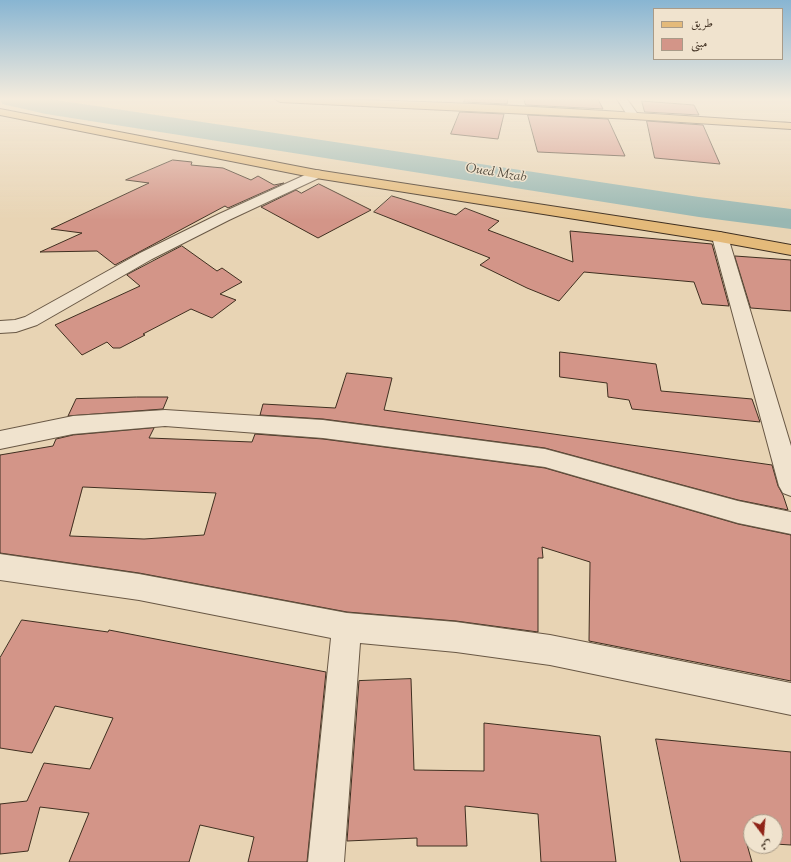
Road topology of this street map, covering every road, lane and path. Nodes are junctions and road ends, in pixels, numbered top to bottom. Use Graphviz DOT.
graph roads {
  1 [pos="139,139"];
  2 [pos="316,174"];
  3 [pos="720,237"];
  4 [pos="791,250"];
  5 [pos="0,327"];
  6 [pos="0,440"];
  7 [pos="791,486"];
  8 [pos="791,523"];
  9 [pos="0,567"];
  10 [pos="347,627"];
  11 [pos="791,699"];
  12 [pos="326,862"];
  1 -- 2 [label="main road"];
  2 -- 3 [label="main road"];
  2 -- 5 [label="street"];
  3 -- 4 [label="main road"];
  3 -- 7 [label="street"];
  6 -- 8 [label="street"];
  9 -- 10 [label="street"];
  10 -- 11 [label="street"];
  10 -- 12 [label="street"];
}
